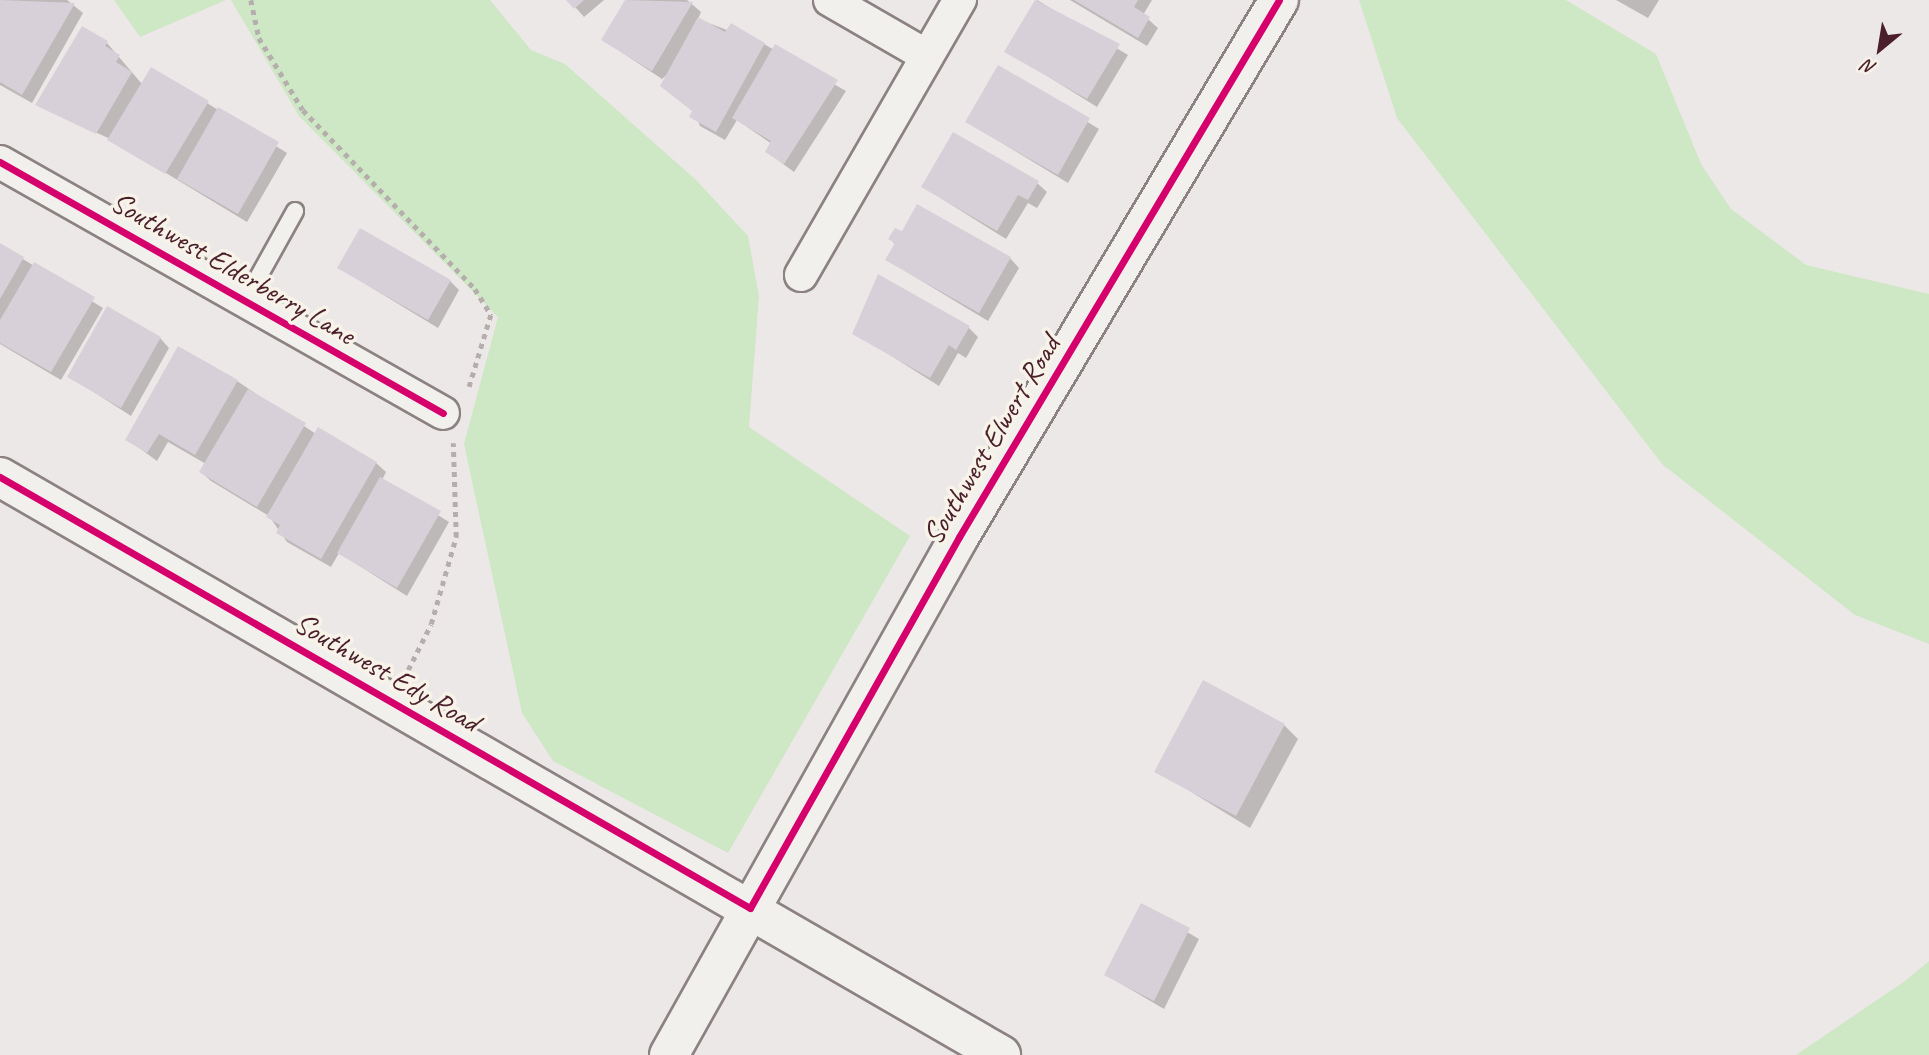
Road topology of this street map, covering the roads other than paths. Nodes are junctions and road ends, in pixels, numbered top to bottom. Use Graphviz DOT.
graph roads {
  1 [pos="830,0"];
  2 [pos="960,0"];
  3 [pos="1279,0"];
  4 [pos="927,56"];
  5 [pos="0,162"];
  6 [pos="295,211"];
  7 [pos="801,275"];
  8 [pos="245,301"];
  9 [pos="454,415"];
  10 [pos="0,477"];
  11 [pos="751,908"];
  12 [pos="669,1055"];
  13 [pos="1000,1055"];
  1 -- 4 [label="street"];
  2 -- 4 [label="street"];
  3 -- 11 [label="main road, Southwest Elwert Road"];
  4 -- 7 [label="street"];
  5 -- 8 [label="street, Southwest Elderberry Lane"];
  6 -- 8 [label="lane"];
  8 -- 9 [label="street, Southwest Elderberry Lane"];
  10 -- 11 [label="main road, Southwest Edy Road"];
  11 -- 12 [label="main road, Southwest Elwert Road"];
  11 -- 13 [label="main road, Southwest Edy Road"];
}
